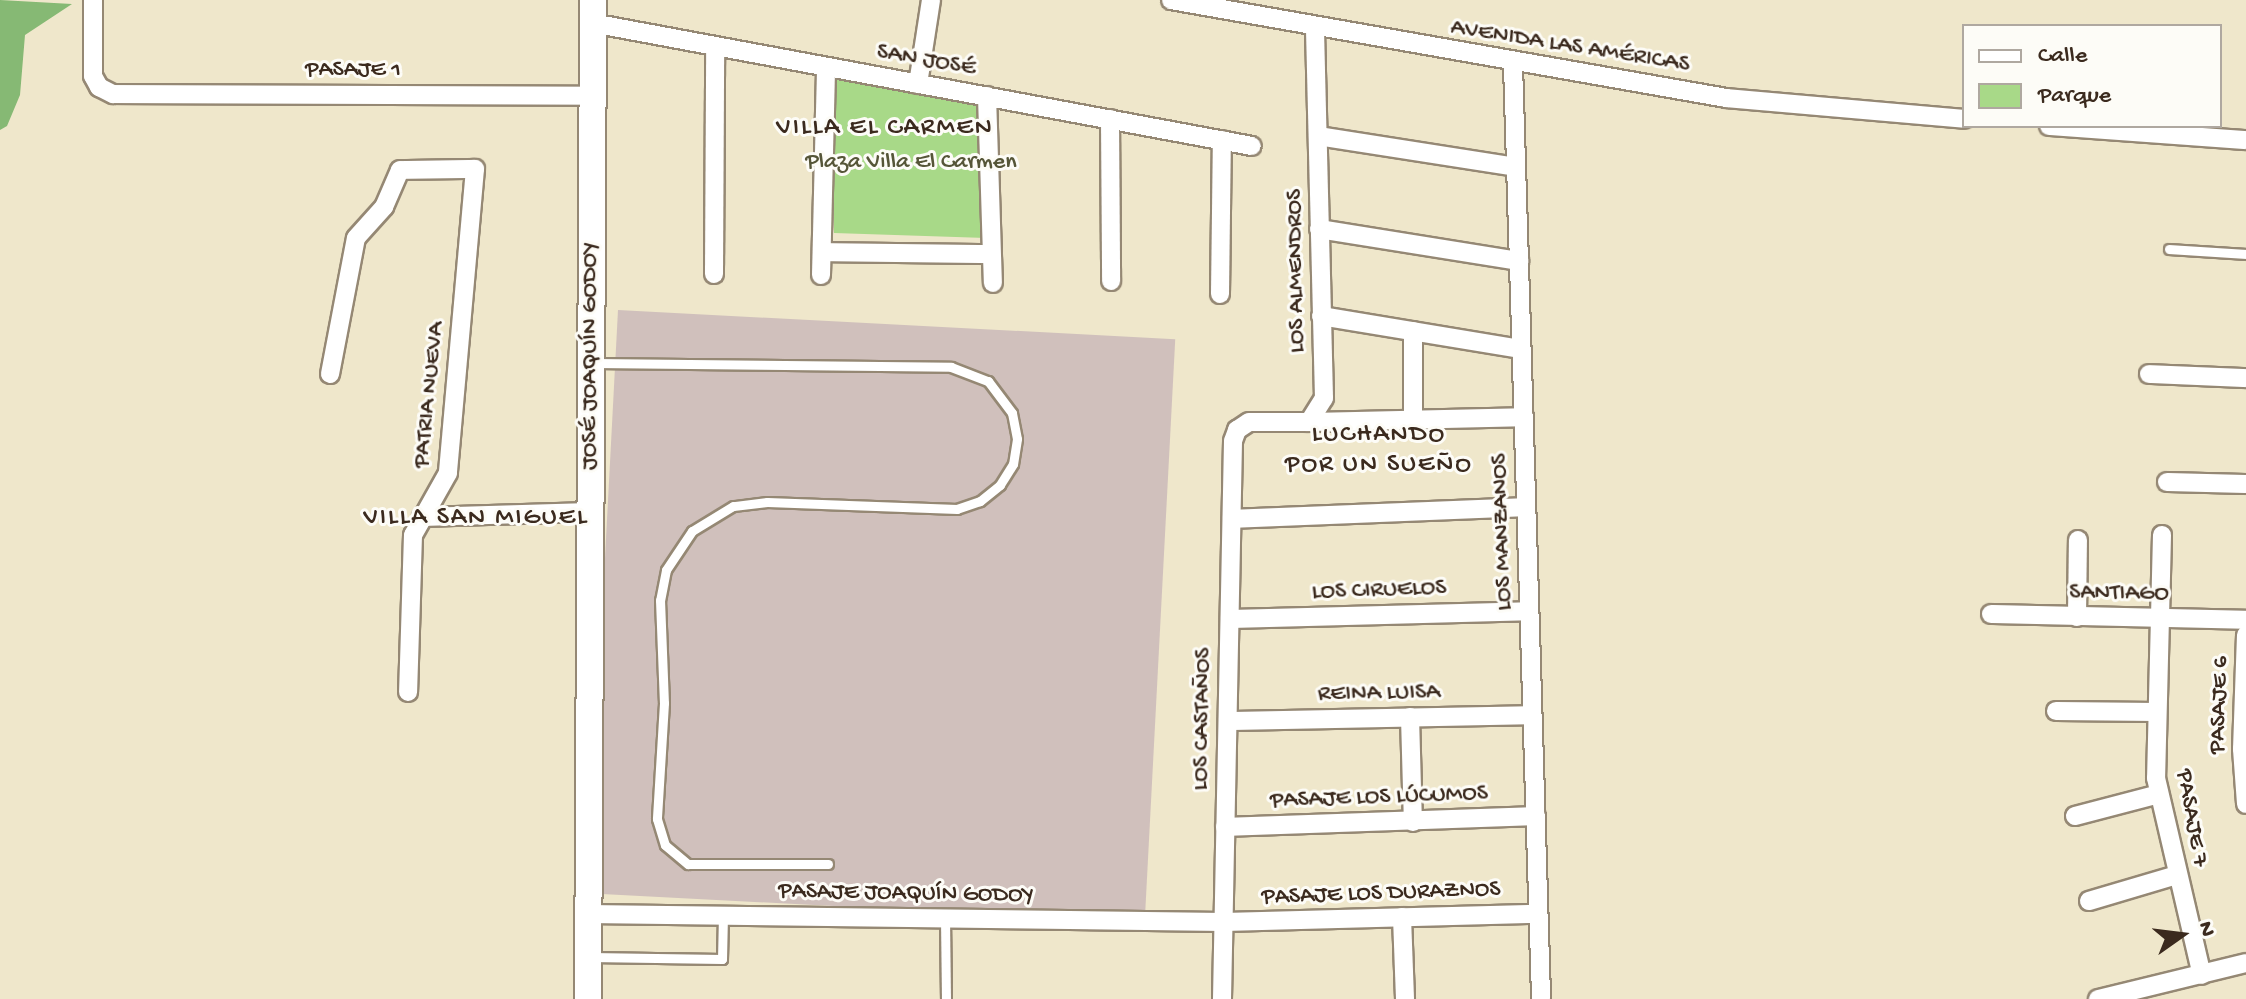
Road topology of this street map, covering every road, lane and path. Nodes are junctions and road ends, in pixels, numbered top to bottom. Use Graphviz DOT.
graph roads {
  1 [pos="93,0"];
  2 [pos="931,0"];
  3 [pos="1171,0"];
  4 [pos="593,11"];
  5 [pos="1315,27"];
  6 [pos="715,47"];
  7 [pos="1513,64"];
  8 [pos="826,68"];
  9 [pos="918,84"];
  10 [pos="592,96"];
  11 [pos="987,96"];
  12 [pos="1110,119"];
  13 [pos="1962,119"];
  14 [pos="2077,128"];
  15 [pos="1318,136"];
  16 [pos="1222,140"];
  17 [pos="2246,140"];
  18 [pos="1252,146"];
  19 [pos="1516,167"];
  20 [pos="1319,229"];
  21 [pos="2169,249"];
  22 [pos="822,252"];
  23 [pos="991,254"];
  24 [pos="2246,254"];
  25 [pos="1519,261"];
  26 [pos="714,274"];
  27 [pos="821,275"];
  28 [pos="1111,281"];
  29 [pos="993,283"];
  30 [pos="1220,294"];
  31 [pos="1321,316"];
  32 [pos="1413,331"];
  33 [pos="1521,349"];
  34 [pos="590,363"];
  35 [pos="330,374"];
  36 [pos="2149,374"];
  37 [pos="2246,378"];
  38 [pos="1524,417"];
  39 [pos="1413,420"];
  40 [pos="1309,422"];
  41 [pos="2167,482"];
  42 [pos="2246,484"];
  43 [pos="1526,507"];
  44 [pos="589,512"];
  45 [pos="422,517"];
  46 [pos="1232,519"];
  47 [pos="2162,535"];
  48 [pos="2078,540"];
  49 [pos="1529,611"];
  50 [pos="1991,614"];
  51 [pos="2077,617"];
  52 [pos="1230,619"];
  53 [pos="2161,619"];
  54 [pos="2246,620"];
  55 [pos="2246,635"];
  56 [pos="408,692"];
  57 [pos="2056,711"];
  58 [pos="2157,712"];
  59 [pos="1532,715"];
  60 [pos="1410,717"];
  61 [pos="1228,721"];
  62 [pos="2159,794"];
  63 [pos="2246,804"];
  64 [pos="1536,816"];
  65 [pos="2075,816"];
  66 [pos="1413,822"];
  67 [pos="1225,827"];
  68 [pos="828,864"];
  69 [pos="2177,875"];
  70 [pos="2089,901"];
  71 [pos="587,914"];
  72 [pos="1538,914"];
  73 [pos="723,915"];
  74 [pos="1402,917"];
  75 [pos="945,918"];
  76 [pos="1224,922"];
  77 [pos="587,957"];
  78 [pos="2246,963"];
  79 [pos="2202,975"];
  80 [pos="588,999"];
  81 [pos="946,999"];
  82 [pos="1222,999"];
  83 [pos="1405,999"];
  84 [pos="1541,999"];
  85 [pos="2098,999"];
  1 -- 10 [label="street, PASAJE 1"];
  2 -- 9 [label="street"];
  3 -- 5 [label="street, AVENIDA LAS AMÉRICAS"];
  4 -- 6 [label="street, SAN JOSÉ"];
  4 -- 10 [label="street, JOSÉ JOAQUÍN GODOY"];
  5 -- 7 [label="street, AVENIDA LAS AMÉRICAS"];
  5 -- 15 [label="street, LOS ALMENDROS"];
  6 -- 8 [label="street, SAN JOSÉ"];
  6 -- 26 [label="street"];
  7 -- 13 [label="street, AVENIDA LAS AMÉRICAS"];
  7 -- 19 [label="street, LOS MANZANOS"];
  8 -- 9 [label="street, SAN JOSÉ"];
  8 -- 22 [label="street"];
  9 -- 11 [label="street, SAN JOSÉ"];
  10 -- 34 [label="street, JOSÉ JOAQUÍN GODOY"];
  11 -- 12 [label="street, SAN JOSÉ"];
  11 -- 23 [label="street"];
  12 -- 16 [label="street, SAN JOSÉ"];
  12 -- 28 [label="street"];
  14 -- 17 [label="street"];
  15 -- 19 [label="street"];
  15 -- 20 [label="street, LOS ALMENDROS"];
  16 -- 18 [label="street, SAN JOSÉ"];
  16 -- 30 [label="street"];
  19 -- 25 [label="street, LOS MANZANOS"];
  20 -- 25 [label="street"];
  20 -- 31 [label="street, LOS ALMENDROS"];
  21 -- 24 [label="lane"];
  22 -- 23 [label="street"];
  22 -- 27 [label="street"];
  23 -- 29 [label="street"];
  25 -- 33 [label="street, LOS MANZANOS"];
  31 -- 32 [label="street"];
  31 -- 40 [label="street, LOS ALMENDROS"];
  32 -- 33 [label="street"];
  32 -- 39 [label="street"];
  33 -- 38 [label="street, LOS MANZANOS"];
  34 -- 44 [label="street, JOSÉ JOAQUÍN GODOY"];
  34 -- 68 [label="lane"];
  35 -- 45 [label="street, PATRIA NUEVA"];
  36 -- 37 [label="street"];
  38 -- 39 [label="street"];
  38 -- 43 [label="street, LOS MANZANOS"];
  39 -- 40 [label="street"];
  40 -- 46 [label="street, LOS CASTAÑOS"];
  41 -- 42 [label="street"];
  43 -- 46 [label="street"];
  43 -- 49 [label="street, LOS MANZANOS"];
  44 -- 45 [label="street"];
  44 -- 71 [label="street, JOSÉ JOAQUÍN GODOY"];
  45 -- 56 [label="street, PATRIA NUEVA"];
  46 -- 52 [label="street, LOS CASTAÑOS"];
  47 -- 53 [label="street, PASAJE 7"];
  48 -- 51 [label="street"];
  49 -- 52 [label="street, LOS CIRUELOS"];
  49 -- 59 [label="street, LOS MANZANOS"];
  50 -- 51 [label="street, SANTIAGO"];
  51 -- 53 [label="street, SANTIAGO"];
  52 -- 61 [label="street, LOS CASTAÑOS"];
  53 -- 54 [label="street, SANTIAGO"];
  53 -- 58 [label="street, PASAJE 7"];
  55 -- 63 [label="street, PASAJE 6"];
  57 -- 58 [label="street"];
  58 -- 62 [label="street, PASAJE 7"];
  59 -- 60 [label="street, REINA LUISA"];
  59 -- 64 [label="street, LOS MANZANOS"];
  60 -- 61 [label="street, REINA LUISA"];
  60 -- 66 [label="street"];
  61 -- 67 [label="street, LOS CASTAÑOS"];
  62 -- 65 [label="street"];
  62 -- 69 [label="street, PASAJE 7"];
  64 -- 66 [label="street, PASAJE LOS LÚCUMOS"];
  64 -- 72 [label="street, LOS MANZANOS"];
  66 -- 67 [label="street, PASAJE LOS LÚCUMOS"];
  67 -- 76 [label="street, LOS CASTAÑOS"];
  69 -- 70 [label="street"];
  69 -- 79 [label="street, PASAJE 7"];
  71 -- 73 [label="street, PASAJE JOAQUÍN GODOY"];
  71 -- 77 [label="street, JOSÉ JOAQUÍN GODOY"];
  72 -- 74 [label="street, PASAJE LOS DURAZNOS"];
  72 -- 84 [label="street, LOS MANZANOS"];
  73 -- 75 [label="street, PASAJE JOAQUÍN GODOY"];
  73 -- 77 [label="lane"];
  74 -- 76 [label="street, PASAJE LOS DURAZNOS"];
  74 -- 83 [label="street"];
  75 -- 76 [label="street, PASAJE JOAQUÍN GODOY"];
  75 -- 81 [label="lane"];
  76 -- 82 [label="street, LOS CASTAÑOS"];
  77 -- 80 [label="street, JOSÉ JOAQUÍN GODOY"];
  78 -- 79 [label="street"];
  79 -- 85 [label="street"];
}
